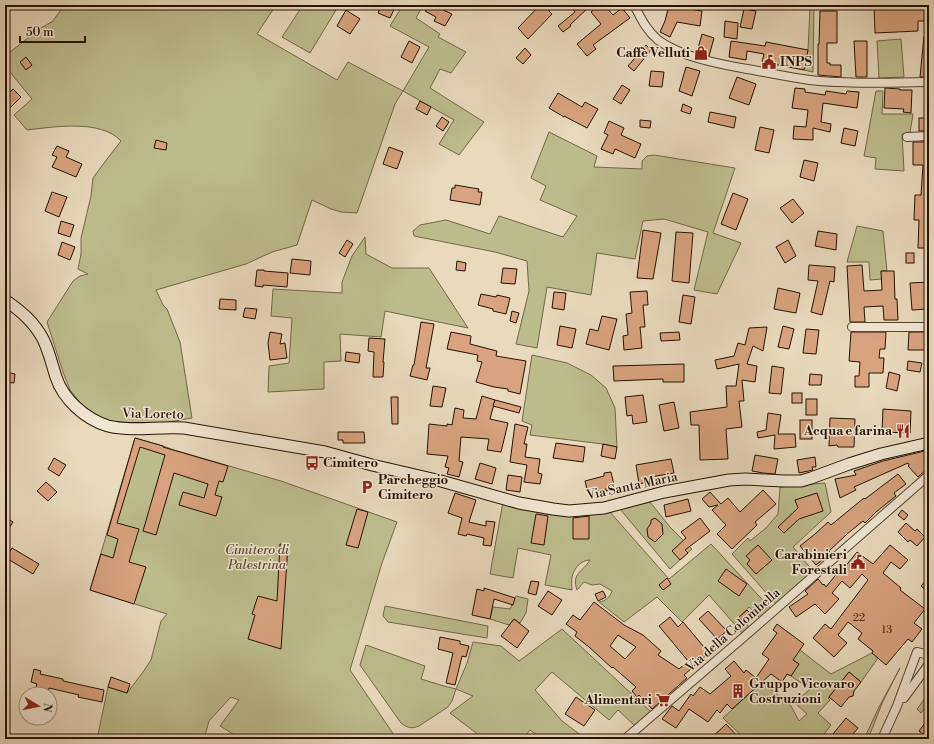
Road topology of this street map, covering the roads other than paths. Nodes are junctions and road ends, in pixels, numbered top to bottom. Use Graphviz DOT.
graph roads {
  1 [pos="634,5"];
  2 [pos="929,82"];
  3 [pos="929,136"];
  4 [pos="907,137"];
  5 [pos="5,300"];
  6 [pos="852,327"];
  7 [pos="929,327"];
  8 [pos="246,438"];
  9 [pos="929,443"];
  10 [pos="929,475"];
  11 [pos="929,655"];
  12 [pos="929,664"];
  13 [pos="897,706"];
  14 [pos="627,738"];
  15 [pos="882,739"];
  1 -- 2 [label="street"];
  3 -- 4 [label="street"];
  5 -- 8 [label="street, Via Loreto"];
  6 -- 7 [label="street"];
  8 -- 9 [label="street, Via Santa Maria"];
  10 -- 14 [label="street, Via della Colombella"];
  11 -- 13 [label="street"];
  12 -- 13 [label="street"];
  13 -- 15 [label="street"];
}
